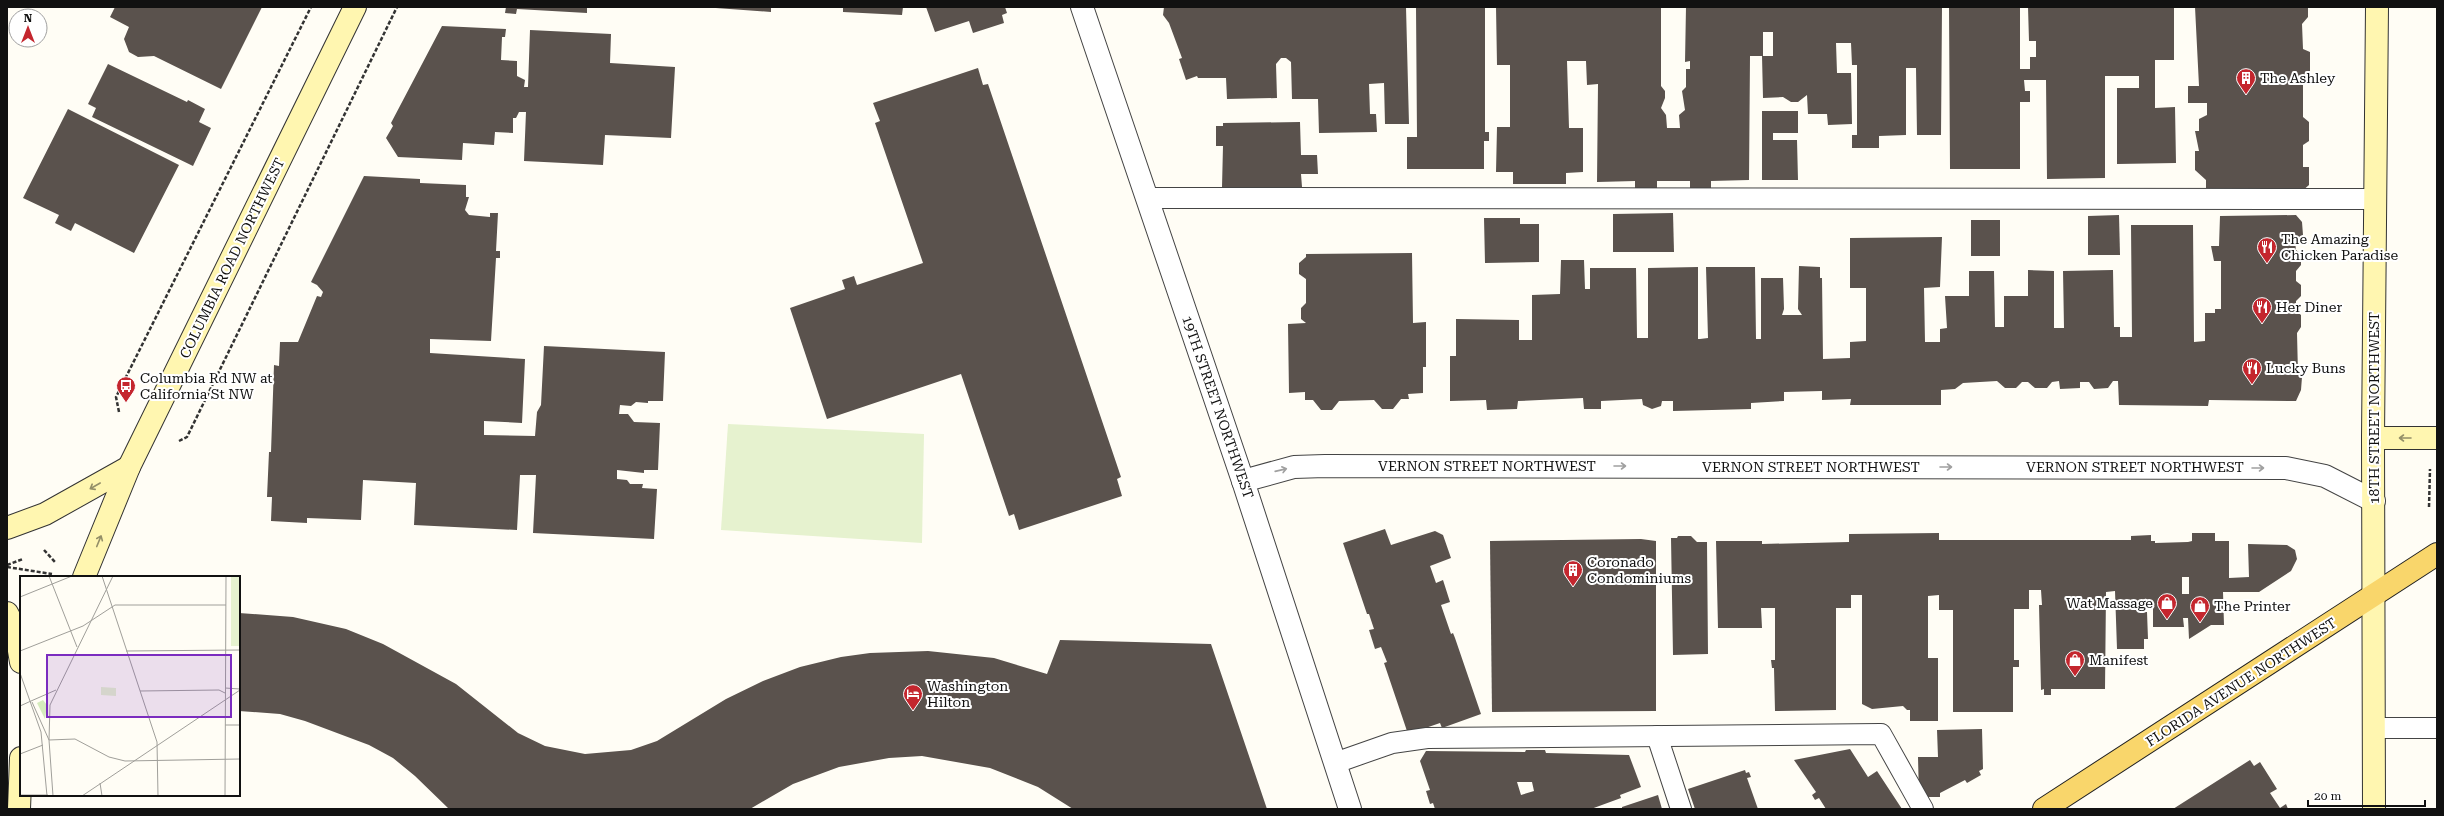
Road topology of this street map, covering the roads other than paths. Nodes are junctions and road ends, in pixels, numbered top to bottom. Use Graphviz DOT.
graph roads {
  1 [pos="355,7"];
  2 [pos="1082,7"];
  3 [pos="2377,7"];
  4 [pos="1147,198"];
  5 [pos="2375,199"];
  6 [pos="2373,438"];
  7 [pos="2437,438"];
  8 [pos="129,467"];
  9 [pos="1243,481"];
  10 [pos="2374,501"];
  11 [pos="7,528"];
  12 [pos="2437,554"];
  13 [pos="84,576"];
  14 [pos="2374,595"];
  15 [pos="7,613"];
  16 [pos="20,656"];
  17 [pos="2374,728"];
  18 [pos="2437,728"];
  19 [pos="1656,736"];
  20 [pos="1335,764"];
  21 [pos="20,784"];
  22 [pos="19,809"];
  23 [pos="1350,809"];
  24 [pos="1681,809"];
  25 [pos="1923,809"];
  26 [pos="2044,809"];
  27 [pos="2374,809"];
  1 -- 8 [label="main road, COLUMBIA ROAD NORTHWEST"];
  2 -- 4 [label="street, 19TH STREET NORTHWEST"];
  3 -- 5 [label="main road, 18TH STREET NORTHWEST"];
  4 -- 5 [label="lane"];
  4 -- 9 [label="street, 19TH STREET NORTHWEST"];
  5 -- 6 [label="main road, 18TH STREET NORTHWEST"];
  7 -- 6 [label="main road, one-way"];
  6 -- 10 [label="main road, 18TH STREET NORTHWEST"];
  8 -- 11 [label="main road, one-way"];
  13 -- 8 [label="main road, COLUMBIA ROAD NORTHWEST, one-way"];
  9 -- 10 [label="street, VERNON STREET NORTHWEST, one-way"];
  9 -- 20 [label="street, 19TH STREET NORTHWEST"];
  10 -- 14 [label="main road, 18TH STREET NORTHWEST"];
  12 -- 14 [label="main road, FLORIDA AVENUE NORTHWEST"];
  14 -- 17 [label="main road, 18TH STREET NORTHWEST"];
  14 -- 26 [label="main road, FLORIDA AVENUE NORTHWEST"];
  15 -- 16 [label="main road"];
  17 -- 18 [label="lane"];
  17 -- 27 [label="main road, 18TH STREET NORTHWEST"];
  19 -- 20 [label="lane"];
  19 -- 24 [label="lane"];
  19 -- 25 [label="lane"];
  20 -- 23 [label="street, 19TH STREET NORTHWEST"];
  21 -- 22 [label="main road"];
}
